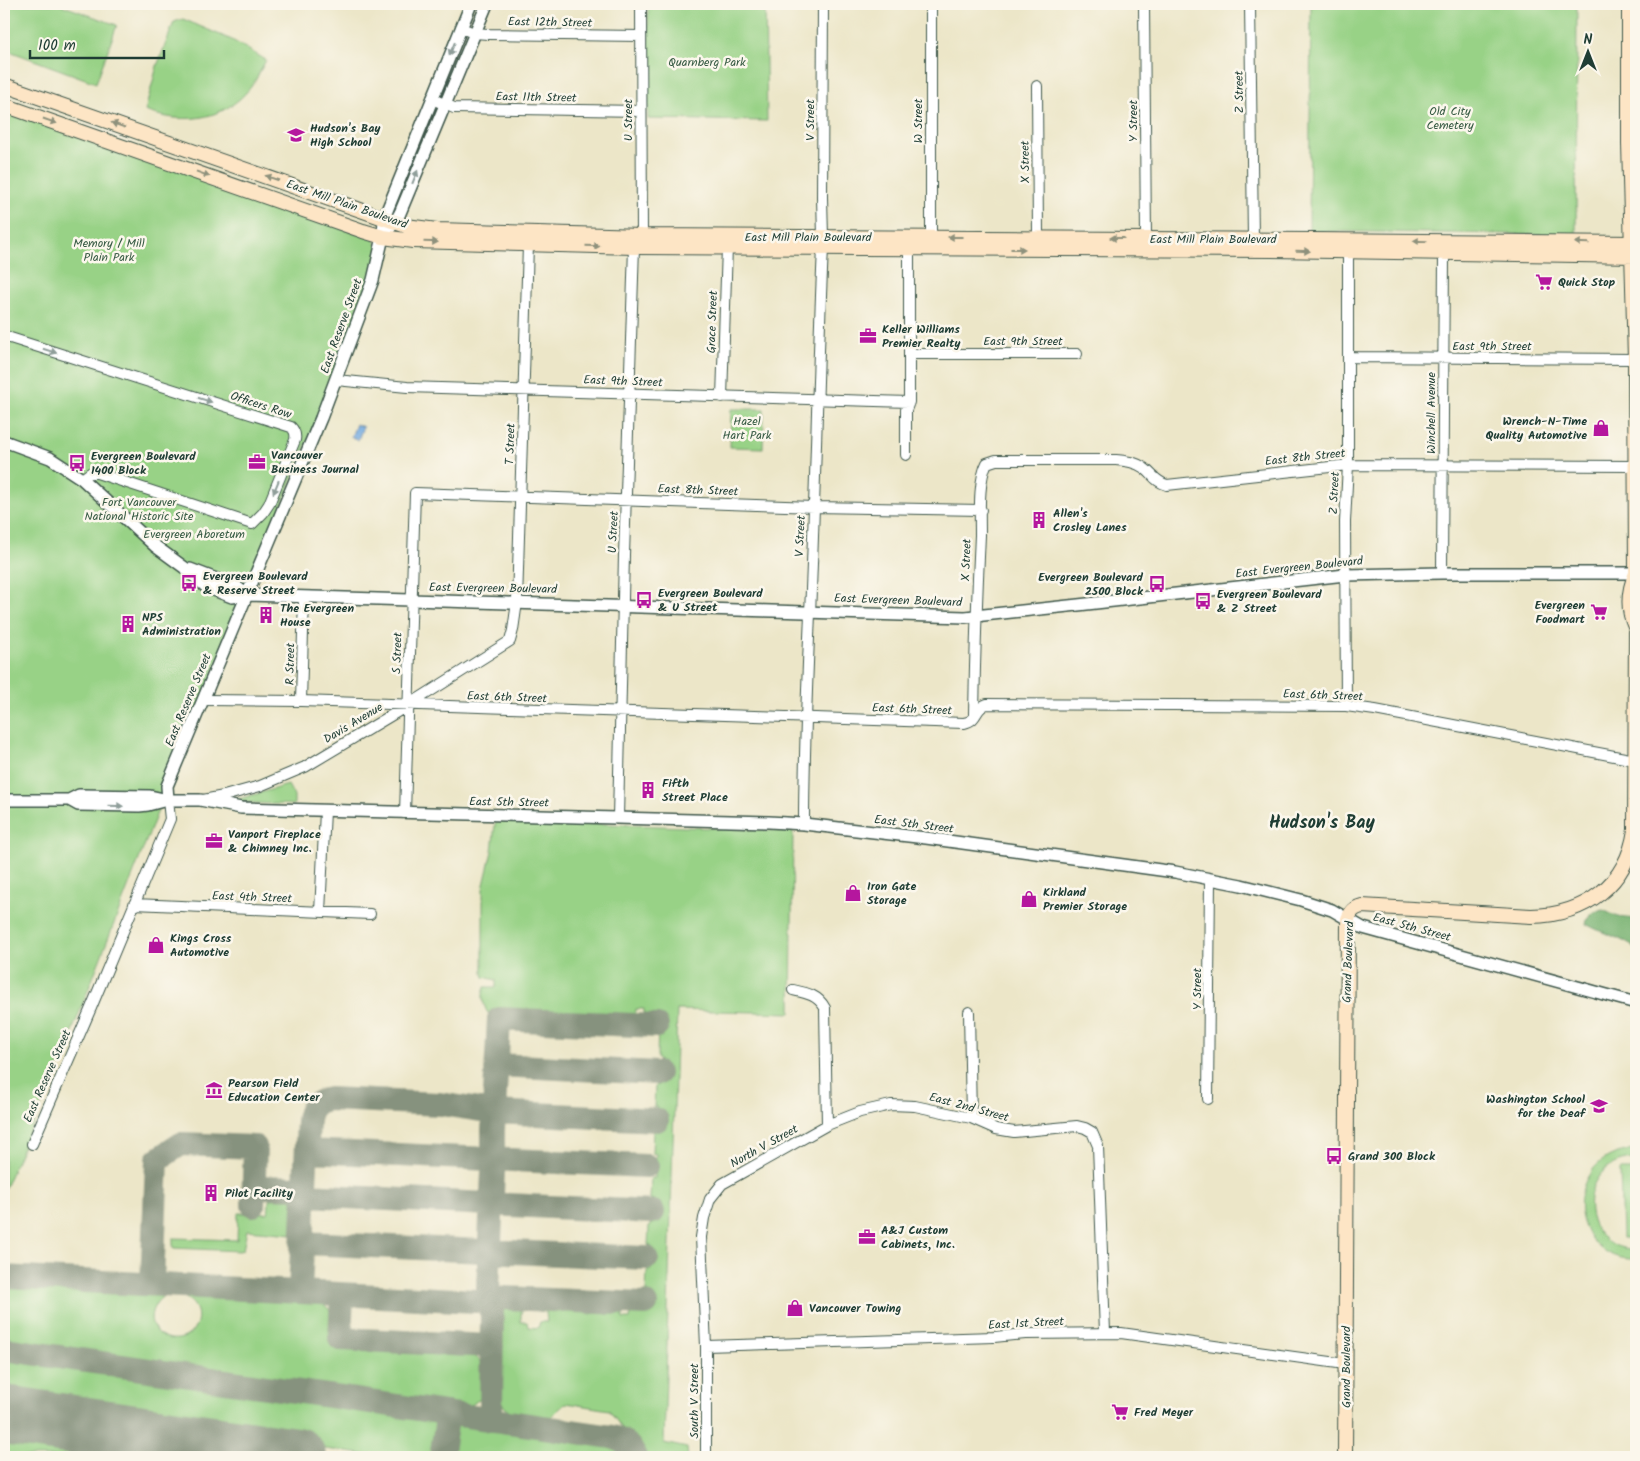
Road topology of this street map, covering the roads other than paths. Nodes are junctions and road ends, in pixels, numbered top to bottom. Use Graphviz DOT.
graph roads {
  1 [pos="471,4"];
  2 [pos="486,4"];
  3 [pos="641,4"];
  4 [pos="823,4"];
  5 [pos="931,4"];
  6 [pos="1144,4"];
  7 [pos="1250,4"];
  8 [pos="1629,4"];
  9 [pos="461,28"];
  10 [pos="474,33"];
  11 [pos="641,36"];
  12 [pos="1633,61"];
  13 [pos="4,85"];
  14 [pos="1037,86"];
  15 [pos="432,99"];
  16 [pos="444,104"];
  17 [pos="4,105"];
  18 [pos="641,110"];
  19 [pos="390,220"];
  20 [pos="383,237"];
  21 [pos="931,237"];
  22 [pos="1038,238"];
  23 [pos="1146,238"];
  24 [pos="1252,239"];
  25 [pos="638,241"];
  26 [pos="823,242"];
  27 [pos="528,245"];
  28 [pos="727,248"];
  29 [pos="910,248"];
  30 [pos="1634,250"];
  31 [pos="1348,251"];
  32 [pos="1444,253"];
  33 [pos="4,336"];
  34 [pos="909,354"];
  35 [pos="1077,354"];
  36 [pos="1349,357"];
  37 [pos="1444,359"];
  38 [pos="1635,359"];
  39 [pos="336,380"];
  40 [pos="524,390"];
  41 [pos="630,394"];
  42 [pos="722,397"];
  43 [pos="816,399"];
  44 [pos="909,402"];
  45 [pos="4,442"];
  46 [pos="906,455"];
  47 [pos="987,463"];
  48 [pos="1348,465"];
  49 [pos="1443,465"];
  50 [pos="1635,466"];
  51 [pos="82,479"];
  52 [pos="415,493"];
  53 [pos="520,497"];
  54 [pos="627,500"];
  55 [pos="814,506"];
  56 [pos="980,510"];
  57 [pos="1442,573"];
  58 [pos="1636,574"];
  59 [pos="1345,575"];
  60 [pos="247,595"];
  61 [pos="304,597"];
  62 [pos="411,600"];
  63 [pos="516,602"];
  64 [pos="623,606"];
  65 [pos="810,611"];
  66 [pos="976,615"];
  67 [pos="1636,625"];
  68 [pos="508,642"];
  69 [pos="204,700"];
  70 [pos="301,701"];
  71 [pos="407,706"];
  72 [pos="1346,706"];
  73 [pos="620,713"];
  74 [pos="806,718"];
  75 [pos="974,718"];
  76 [pos="1635,760"];
  77 [pos="4,800"];
  78 [pos="168,800"];
  79 [pos="200,800"];
  80 [pos="325,811"];
  81 [pos="405,813"];
  82 [pos="618,818"];
  83 [pos="804,824"];
  84 [pos="1210,879"];
  85 [pos="134,904"];
  86 [pos="320,912"];
  87 [pos="370,914"];
  88 [pos="1348,919"];
  89 [pos="793,990"];
  90 [pos="1636,1003"];
  91 [pos="968,1012"];
  92 [pos="1208,1099"];
  93 [pos="971,1118"];
  94 [pos="827,1125"];
  95 [pos="32,1144"];
  96 [pos="1106,1332"];
  97 [pos="706,1346"];
  98 [pos="1345,1364"];
  99 [pos="706,1457"];
  100 [pos="1346,1457"];
  1 -- 9 [label="street, East Reserve Street"];
  2 -- 10 [label="street, East Reserve Street"];
  3 -- 11 [label="street, U Street"];
  4 -- 26 [label="street, V Street"];
  5 -- 21 [label="street, W Street"];
  6 -- 23 [label="street, Y Street"];
  7 -- 24 [label="street, Z Street"];
  8 -- 12 [label="main road, Grand Boulevard"];
  9 -- 10 [label="street, East 12th Street"];
  9 -- 15 [label="street, East Reserve Street, one-way"];
  10 -- 11 [label="street, East 12th Street"];
  10 -- 16 [label="street, East Reserve Street"];
  11 -- 18 [label="street, U Street"];
  12 -- 30 [label="main road, Grand Boulevard"];
  19 -- 13 [label="main road, East Mill Plain Boulevard, one-way"];
  14 -- 22 [label="street, X Street"];
  15 -- 16 [label="street, East 11th Street"];
  15 -- 19 [label="street, East Reserve Street"];
  16 -- 18 [label="street, East 11th Street"];
  19 -- 16 [label="street, East Reserve Street, one-way"];
  17 -- 20 [label="main road, East Mill Plain Boulevard, one-way"];
  18 -- 25 [label="street, U Street"];
  19 -- 20 [label="street, East Reserve Street"];
  19 -- 25 [label="main road, East Mill Plain Boulevard"];
  20 -- 27 [label="main road, East Mill Plain Boulevard, one-way"];
  20 -- 39 [label="street, East Reserve Street"];
  22 -- 21 [label="main road, East Mill Plain Boulevard, one-way"];
  21 -- 26 [label="main road, East Mill Plain Boulevard"];
  23 -- 22 [label="main road, East Mill Plain Boulevard, one-way"];
  23 -- 24 [label="main road, East Mill Plain Boulevard"];
  30 -- 24 [label="main road, East Mill Plain Boulevard, one-way"];
  25 -- 26 [label="main road, East Mill Plain Boulevard"];
  27 -- 25 [label="main road, East Mill Plain Boulevard, one-way"];
  25 -- 28 [label="main road, East Mill Plain Boulevard"];
  25 -- 41 [label="street, U Street"];
  26 -- 28 [label="main road, East Mill Plain Boulevard"];
  26 -- 29 [label="main road, East Mill Plain Boulevard"];
  26 -- 43 [label="street, V Street"];
  27 -- 40 [label="street, T Street"];
  28 -- 42 [label="street, Grace Street"];
  29 -- 31 [label="main road, East Mill Plain Boulevard, one-way"];
  29 -- 34 [label="street"];
  30 -- 32 [label="main road, East Mill Plain Boulevard"];
  30 -- 38 [label="main road, Grand Boulevard"];
  31 -- 32 [label="main road, East Mill Plain Boulevard"];
  31 -- 36 [label="street, Z Street"];
  32 -- 37 [label="street, Winchell Avenue"];
  33 -- 51 [label="street, Officers Row, one-way"];
  34 -- 35 [label="street, East 9th Street"];
  34 -- 44 [label="street"];
  36 -- 37 [label="street, East 9th Street"];
  36 -- 48 [label="street, Z Street"];
  37 -- 38 [label="street, East 9th Street"];
  37 -- 49 [label="street, Winchell Avenue"];
  38 -- 50 [label="main road, Grand Boulevard"];
  39 -- 40 [label="street, East 9th Street"];
  39 -- 60 [label="street, East Reserve Street"];
  40 -- 41 [label="street, East 9th Street"];
  40 -- 53 [label="street, T Street"];
  41 -- 42 [label="street, East 9th Street"];
  41 -- 54 [label="street, U Street"];
  42 -- 43 [label="street, East 9th Street"];
  43 -- 44 [label="street, East 9th Street"];
  43 -- 55 [label="street, V Street"];
  44 -- 46 [label="street"];
  45 -- 51 [label="street, East Evergreen Boulevard"];
  47 -- 48 [label="street, East 8th Street"];
  47 -- 56 [label="street, X Street"];
  48 -- 49 [label="street, East 8th Street"];
  48 -- 59 [label="street, Z Street"];
  49 -- 50 [label="street, East 8th Street"];
  49 -- 57 [label="street, Winchell Avenue"];
  50 -- 58 [label="main road, Grand Boulevard"];
  51 -- 60 [label="street, East Evergreen Boulevard"];
  52 -- 53 [label="street, East 8th Street"];
  52 -- 62 [label="street, S Street"];
  53 -- 54 [label="street, East 8th Street"];
  53 -- 63 [label="street, T Street"];
  54 -- 55 [label="street, East 8th Street"];
  54 -- 64 [label="street, U Street"];
  55 -- 56 [label="street, East 8th Street"];
  55 -- 65 [label="street, V Street"];
  56 -- 66 [label="street, X Street"];
  57 -- 58 [label="street, East Evergreen Boulevard"];
  57 -- 59 [label="street, East Evergreen Boulevard"];
  58 -- 67 [label="main road, Grand Boulevard"];
  59 -- 66 [label="street, East Evergreen Boulevard"];
  59 -- 72 [label="street, Z Street"];
  60 -- 61 [label="street, East Evergreen Boulevard"];
  60 -- 69 [label="street, East Reserve Street"];
  61 -- 62 [label="street, East Evergreen Boulevard"];
  61 -- 70 [label="street, R Street"];
  62 -- 63 [label="street, East Evergreen Boulevard"];
  62 -- 71 [label="street, S Street"];
  63 -- 64 [label="street, East Evergreen Boulevard"];
  63 -- 68 [label="street, T Street"];
  64 -- 65 [label="street, East Evergreen Boulevard"];
  64 -- 73 [label="street, U Street"];
  65 -- 66 [label="street, East Evergreen Boulevard"];
  65 -- 74 [label="street, V Street"];
  66 -- 75 [label="street, X Street"];
  67 -- 76 [label="main road, Grand Boulevard"];
  68 -- 71 [label="street, Davis Avenue"];
  69 -- 70 [label="street, East 6th Street"];
  69 -- 78 [label="street, East Reserve Street"];
  70 -- 71 [label="street, East 6th Street"];
  71 -- 73 [label="street, East 6th Street"];
  71 -- 79 [label="street, Davis Avenue"];
  71 -- 81 [label="street, S Street"];
  72 -- 75 [label="street, East 6th Street"];
  72 -- 76 [label="street, East 6th Street"];
  73 -- 74 [label="street, East 6th Street"];
  73 -- 82 [label="street, U Street"];
  74 -- 75 [label="street, East 6th Street"];
  74 -- 83 [label="street, V Street"];
  76 -- 88 [label="main road, Grand Boulevard"];
  77 -- 78 [label="street, East 5th Street"];
  78 -- 79 [label="street, East 5th Street"];
  78 -- 85 [label="street, East Reserve Street"];
  79 -- 80 [label="street, East 5th Street"];
  80 -- 81 [label="street, East 5th Street"];
  80 -- 86 [label="street"];
  81 -- 82 [label="street, East 5th Street"];
  82 -- 83 [label="street, East 5th Street"];
  83 -- 84 [label="street, East 5th Street"];
  84 -- 88 [label="street, East 5th Street"];
  84 -- 92 [label="street, Y Street"];
  85 -- 86 [label="street, East 4th Street"];
  85 -- 95 [label="street, East Reserve Street"];
  86 -- 87 [label="street, East 4th Street"];
  88 -- 90 [label="street, East 5th Street"];
  88 -- 98 [label="main road, Grand Boulevard"];
  89 -- 94 [label="street"];
  91 -- 93 [label="street"];
  93 -- 94 [label="street, East 2nd Street"];
  93 -- 96 [label="street, East 2nd Street"];
  94 -- 97 [label="street, North V Street"];
  96 -- 97 [label="street, East 1st Street"];
  96 -- 98 [label="street, East 1st Street"];
  97 -- 99 [label="street, South V Street"];
  98 -- 100 [label="main road, Grand Boulevard"];
}
